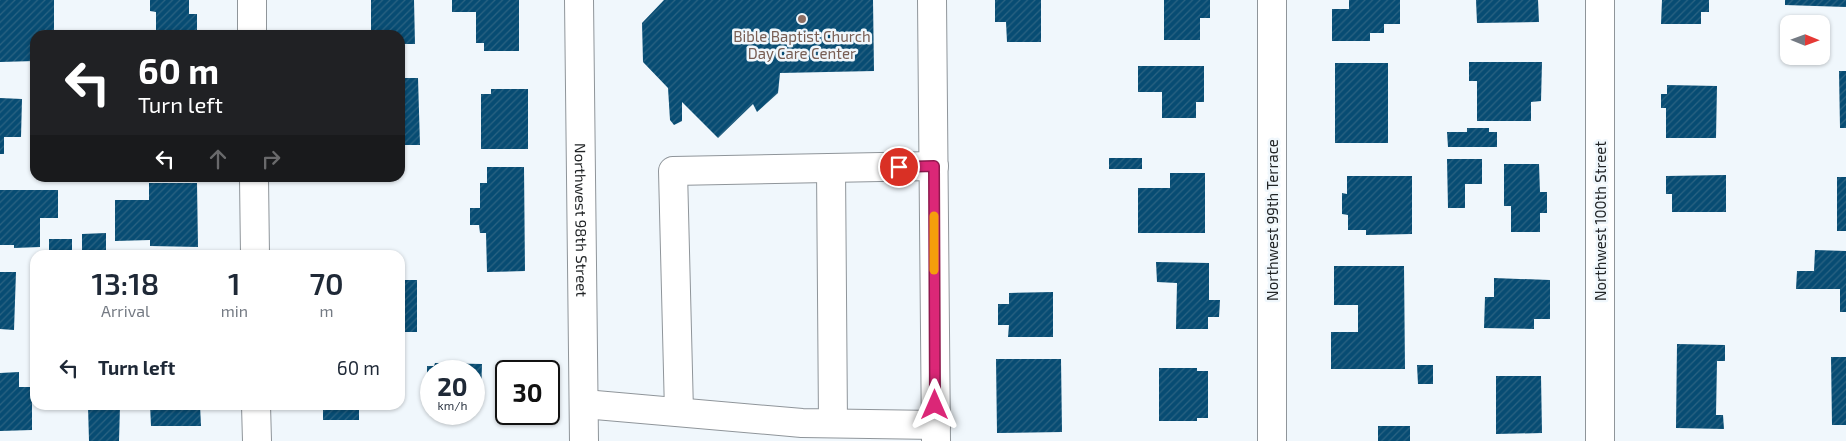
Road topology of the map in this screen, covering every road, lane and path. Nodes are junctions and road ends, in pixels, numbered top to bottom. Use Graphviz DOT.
graph roads {
  1 [pos="252,0"];
  2 [pos="579,0"];
  3 [pos="932,0"];
  4 [pos="1272,0"];
  5 [pos="1600,0"];
  6 [pos="252,30"];
  7 [pos="934,166"];
  8 [pos="831,168"];
  9 [pos="254,182"];
  10 [pos="255,250"];
  11 [pos="584,404"];
  12 [pos="256,410"];
  13 [pos="679,412"];
  14 [pos="833,423"];
  15 [pos="936,433"];
  16 [pos="257,441"];
  17 [pos="584,441"];
  18 [pos="1272,441"];
  19 [pos="1600,441"];
  1 -- 6 [label="street"];
  2 -- 11 [label="street, Northwest 98th Street"];
  3 -- 7 [label="street"];
  4 -- 18 [label="street, Northwest 99th Terrace"];
  5 -- 19 [label="street, Northwest 100th Street"];
  7 -- 8 [label="street"];
  7 -- 15 [label="street"];
  8 -- 13 [label="street"];
  8 -- 14 [label="street"];
  9 -- 10 [label="street"];
  11 -- 13 [label="street"];
  11 -- 17 [label="street, Northwest 98th Street"];
  12 -- 16 [label="street"];
  13 -- 14 [label="street"];
  14 -- 15 [label="street"];
}
